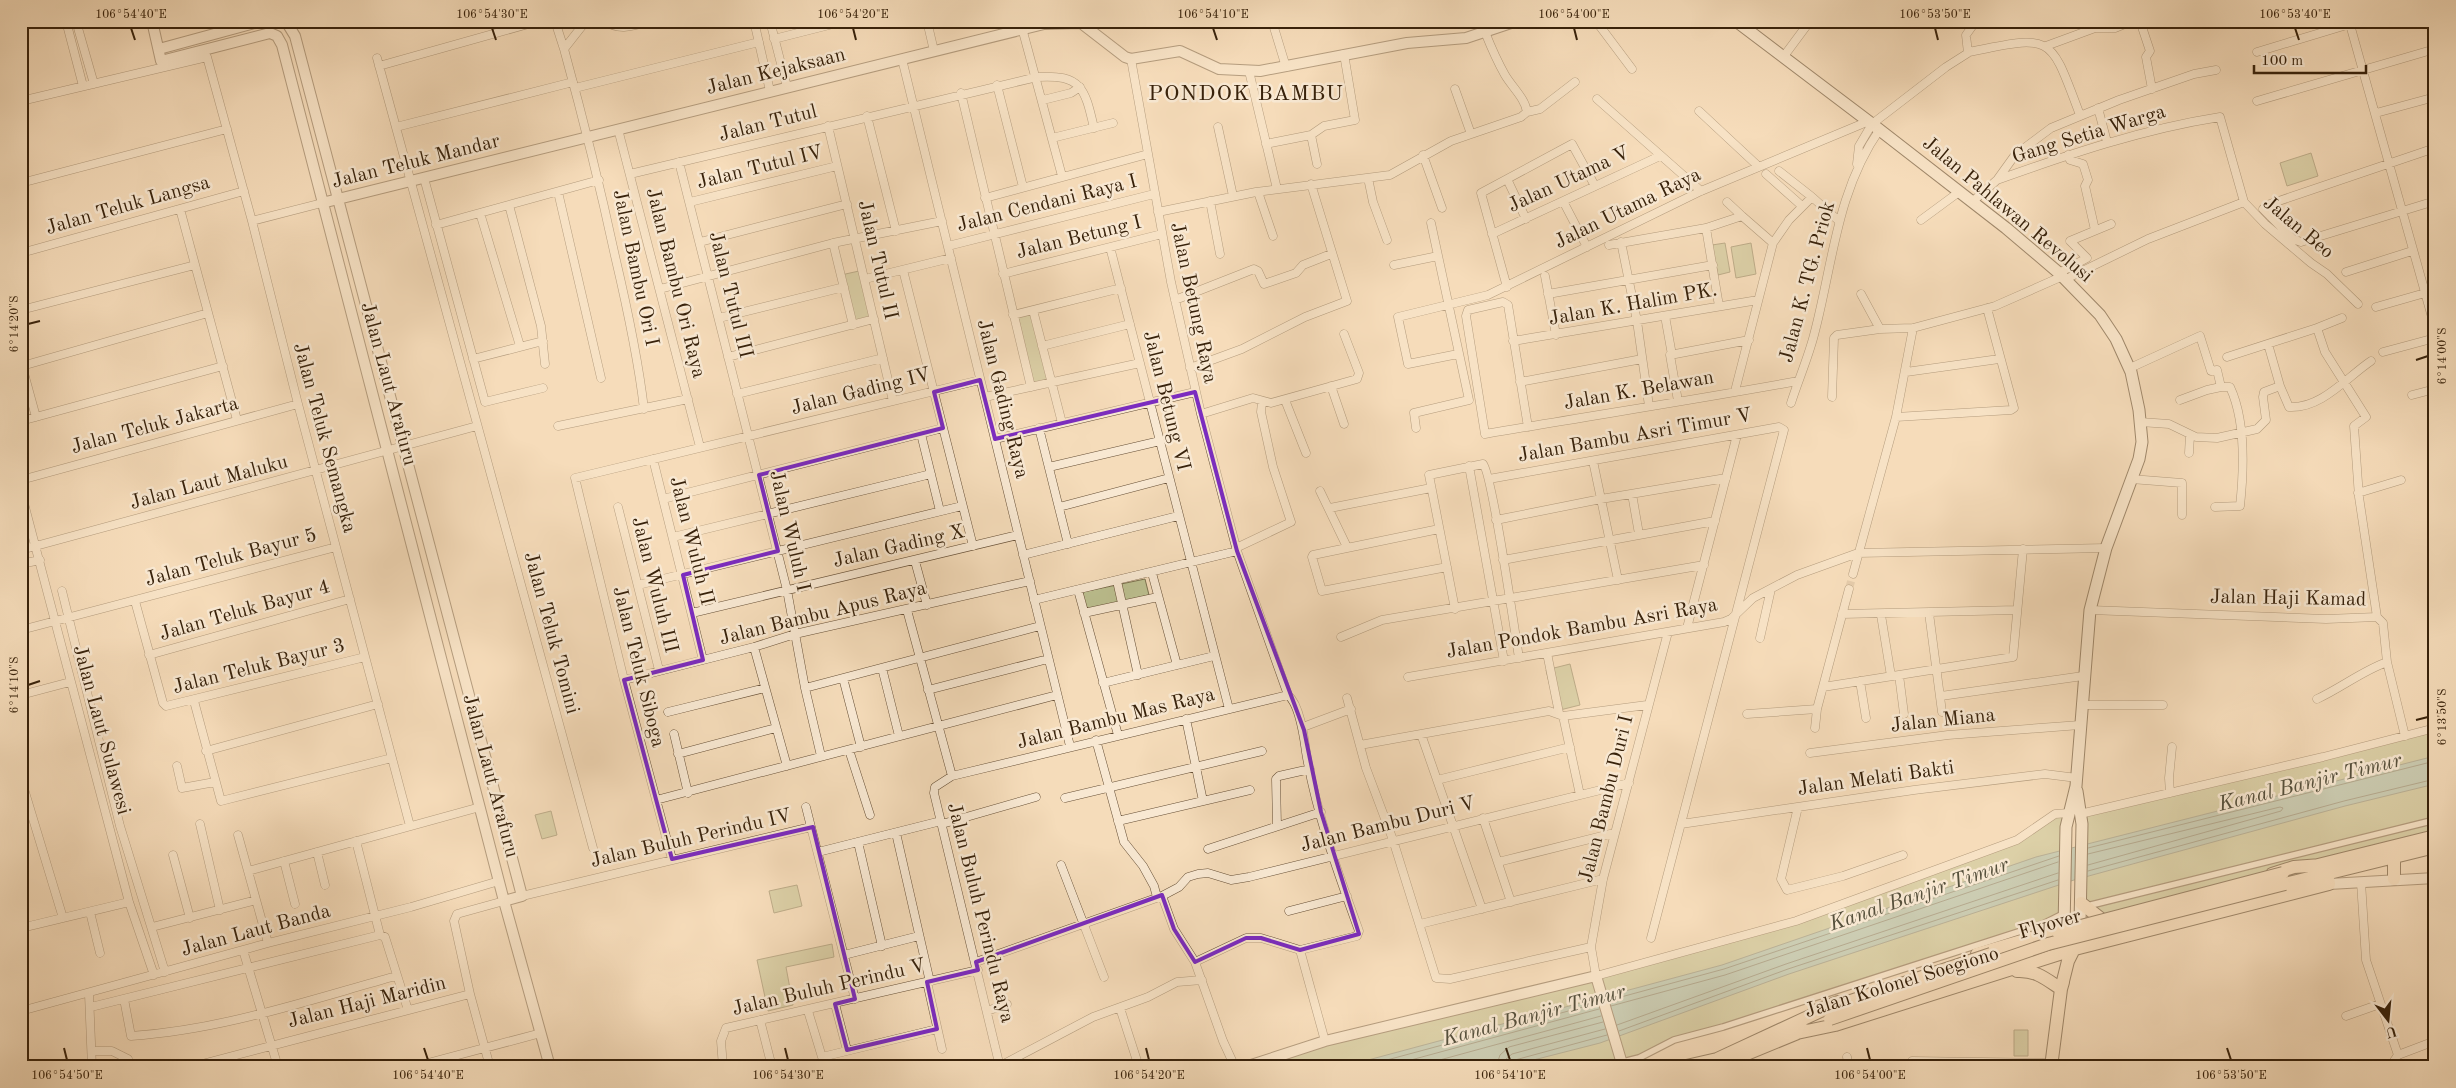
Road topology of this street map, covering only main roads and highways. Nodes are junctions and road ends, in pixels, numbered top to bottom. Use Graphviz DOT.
graph roads {
  1 [pos="1736,21"];
  2 [pos="2077,817"];
  3 [pos="2435,836"];
  4 [pos="2435,847"];
  5 [pos="2394,858"];
  6 [pos="2326,874"];
  7 [pos="2394,879"];
  8 [pos="2083,903"];
  9 [pos="2129,911"];
  10 [pos="2100,918"];
  11 [pos="2080,924"];
  12 [pos="2167,926"];
  13 [pos="2064,928"];
  14 [pos="2052,932"];
  15 [pos="2014,943"];
  16 [pos="2096,945"];
  17 [pos="2069,951"];
  18 [pos="2008,971"];
  19 [pos="2061,989"];
  20 [pos="1826,1012"];
  21 [pos="1797,1033"];
  22 [pos="2051,1065"];
  23 [pos="1682,1067"];
  24 [pos="1714,1067"];
  1 -- 2 [label="main road, Jalan Pahlawan Revolusi"];
  2 -- 8 [label="main road, Jalan Pahlawan Revolusi"];
  2 -- 13 [label="main road, Jalan Pahlawan Revolusi"];
  3 -- 6 [label="main road"];
  4 -- 5 [label="main road"];
  5 -- 6 [label="main road"];
  5 -- 7 [label="main road"];
  6 -- 9 [label="main road, Jalan Kolonel Soegiono"];
  6 -- 12 [label="main road"];
  6 -- 20 [label="main road, Flyover, bridge"];
  8 -- 10 [label="main road"];
  8 -- 11 [label="main road, Jalan Pahlawan Revolusi"];
  9 -- 10 [label="main road, Jalan Kolonel Soegiono"];
  9 -- 12 [label="main road"];
  10 -- 11 [label="main road, Jalan Kolonel Soegiono"];
  11 -- 13 [label="main road, Jalan Kolonel Soegiono"];
  11 -- 17 [label="main road, Jalan Pahlawan Revolusi"];
  12 -- 16 [label="main road, Jalan Kolonel Soegiono"];
  13 -- 14 [label="main road, Jalan Kolonel Soegiono"];
  13 -- 17 [label="main road, Jalan Pahlawan Revolusi"];
  14 -- 15 [label="main road, Jalan Kolonel Soegiono"];
  14 -- 17 [label="main road"];
  15 -- 18 [label="main road"];
  15 -- 20 [label="main road, Jalan Kolonel Soegiono"];
  16 -- 17 [label="main road, Jalan Kolonel Soegiono"];
  16 -- 19 [label="main road"];
  17 -- 18 [label="main road, Jalan Kolonel Soegiono"];
  17 -- 19 [label="main road, Jalan Pahlawan Revolusi"];
  18 -- 19 [label="main road"];
  18 -- 21 [label="main road, Jalan Kolonel Soegiono"];
  19 -- 22 [label="main road, Jalan Pahlawan Revolusi"];
  20 -- 21 [label="main road, Jalan Kolonel Soegiono"];
  20 -- 23 [label="main road, Jalan Kolonel Soegiono"];
  21 -- 24 [label="main road, Jalan Kolonel Soegiono"];
}
